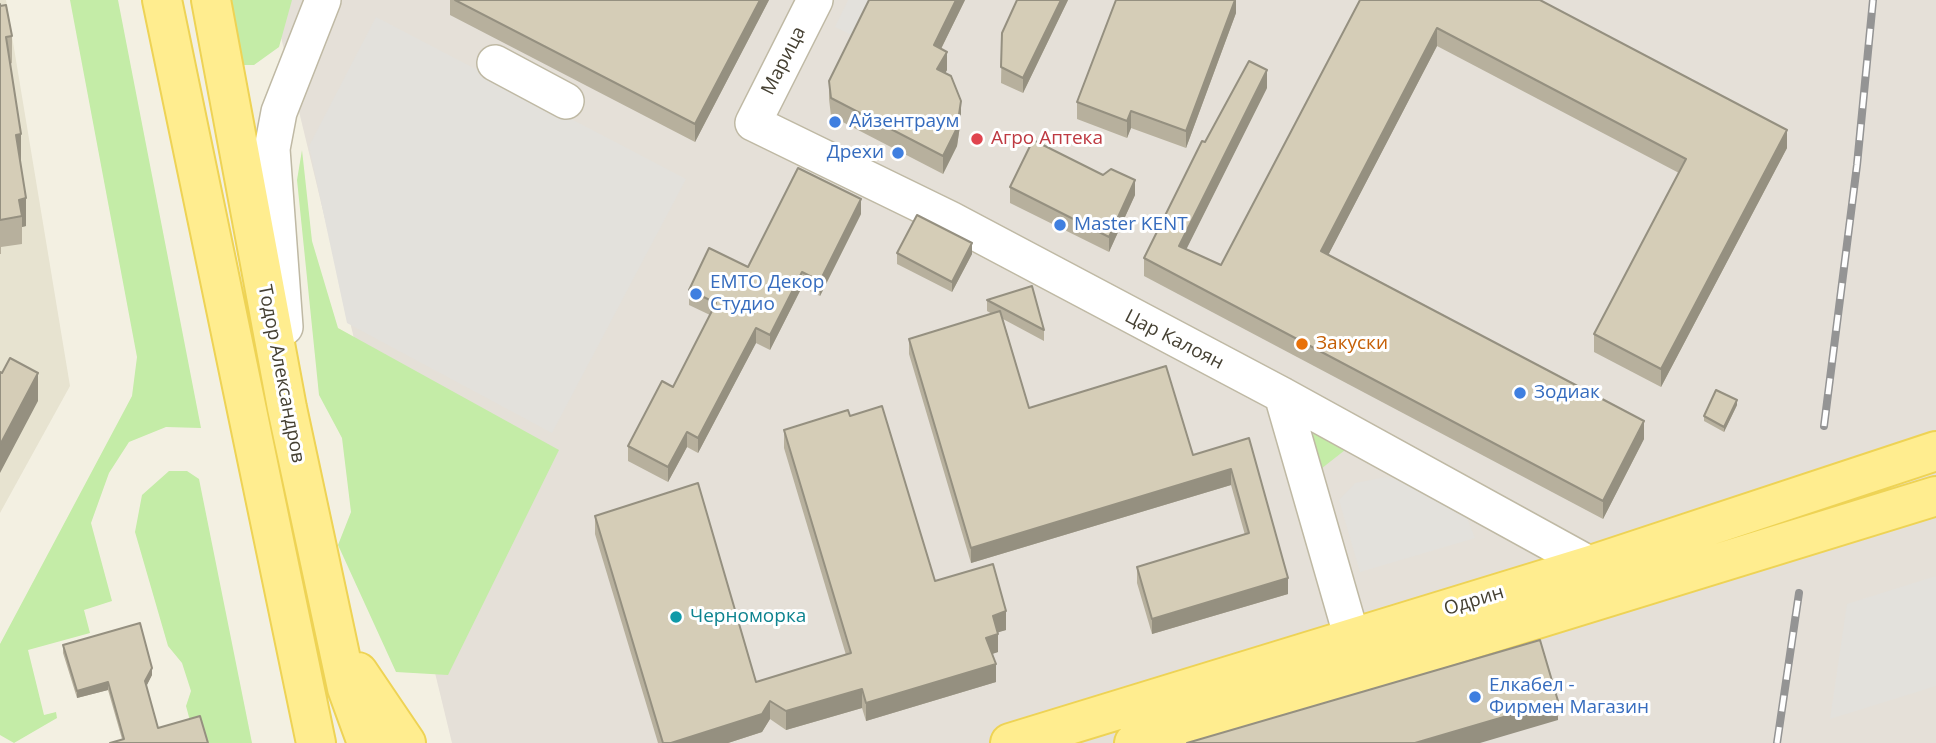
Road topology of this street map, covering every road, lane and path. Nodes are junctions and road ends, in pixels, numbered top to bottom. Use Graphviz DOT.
graph roads {
  1 [pos="162,0"];
  2 [pos="211,0"];
  3 [pos="323,0"];
  4 [pos="815,0"];
  5 [pos="495,62"];
  6 [pos="566,101"];
  7 [pos="752,123"];
  8 [pos="1282,395"];
  9 [pos="287,408"];
  10 [pos="1936,450"];
  11 [pos="1936,496"];
  12 [pos="1591,565"];
  13 [pos="337,637"];
  14 [pos="1352,638"];
  15 [pos="1380,667"];
  16 [pos="313,739"];
  17 [pos="367,743"];
  18 [pos="405,743"];
  19 [pos="1010,743"];
  20 [pos="1134,743"];
  1 -- 16 [label="main road, Тодор Александров"];
  2 -- 9 [label="main road, Тодор Александров"];
  3 -- 9 [label="street"];
  4 -- 7 [label="street, Марица"];
  5 -- 6 [label="street"];
  7 -- 8 [label="street, Цар Калоян"];
  8 -- 12 [label="street, Цар Калоян"];
  8 -- 14 [label="street"];
  9 -- 13 [label="main road, Тодор Александров"];
  10 -- 12 [label="main road, Одрин"];
  11 -- 15 [label="main road, Одрин"];
  12 -- 14 [label="main road, Одрин"];
  13 -- 17 [label="main road, Тодор Александров"];
  13 -- 18 [label="main road"];
  14 -- 15 [label="main road"];
  14 -- 19 [label="main road, Одрин"];
  15 -- 20 [label="main road, Одрин"];
}
